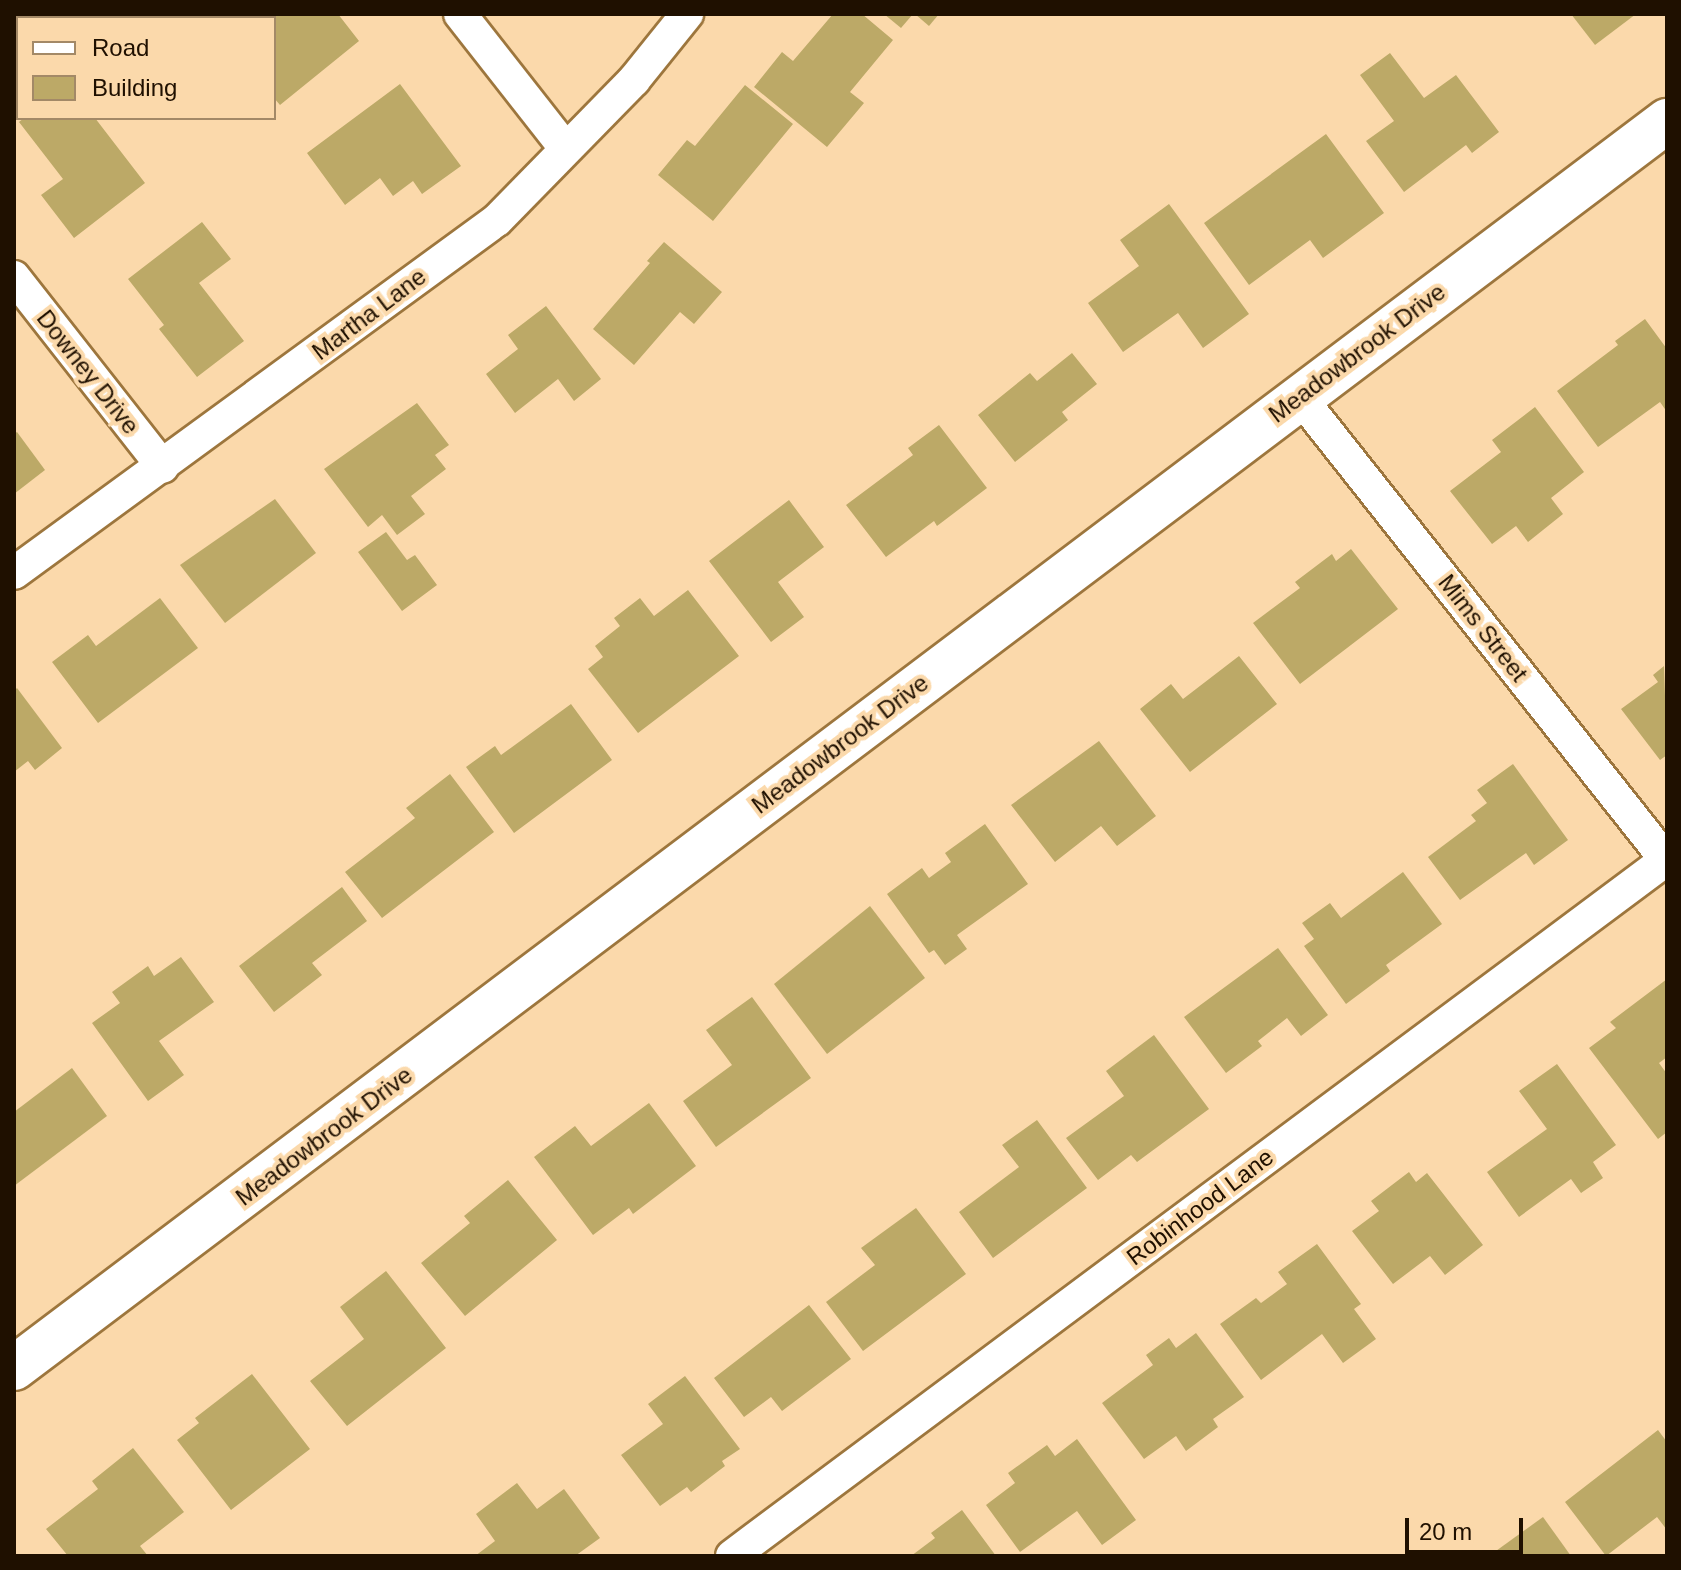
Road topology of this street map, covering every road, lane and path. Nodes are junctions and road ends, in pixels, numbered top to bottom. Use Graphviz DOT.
graph roads {
  1 [pos="460,14"];
  2 [pos="687,14"];
  3 [pos="1667,121"];
  4 [pos="565,148"];
  5 [pos="14,277"];
  6 [pos="1299,396"];
  7 [pos="163,467"];
  8 [pos="14,573"];
  9 [pos="1667,860"];
  10 [pos="14,1368"];
  11 [pos="732,1556"];
  1 -- 4 [label="street"];
  2 -- 4 [label="street, Martha Lane"];
  3 -- 6 [label="main road, Meadowbrook Drive"];
  4 -- 7 [label="street, Martha Lane"];
  5 -- 7 [label="street, Downey Drive"];
  6 -- 9 [label="street, Mims Street"];
  6 -- 10 [label="main road, Meadowbrook Drive"];
  7 -- 8 [label="street, Martha Lane"];
  9 -- 11 [label="street, Robinhood Lane"];
}
